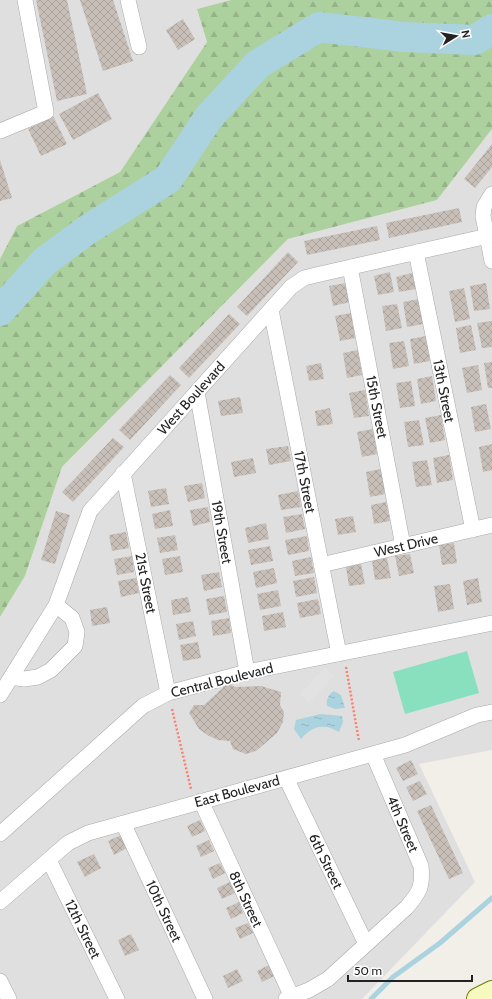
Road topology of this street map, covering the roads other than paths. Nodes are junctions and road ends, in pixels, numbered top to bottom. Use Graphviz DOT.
graph roads {
  1 [pos="25,0"];
  2 [pos="128,0"];
  3 [pos="139,47"];
  4 [pos="0,131"];
  5 [pos="492,194"];
  6 [pos="490,236"];
  7 [pos="416,252"];
  8 [pos="492,261"];
  9 [pos="350,267"];
  10 [pos="271,310"];
  11 [pos="197,392"];
  12 [pos="123,473"];
  13 [pos="492,525"];
  14 [pos="473,530"];
  15 [pos="403,546"];
  16 [pos="321,565"];
  17 [pos="56,605"];
  18 [pos="492,623"];
  19 [pos="341,654"];
  20 [pos="247,672"];
  21 [pos="11,677"];
  22 [pos="168,693"];
  23 [pos="0,695"];
  24 [pos="492,712"];
  25 [pos="368,755"];
  26 [pos="286,778"];
  27 [pos="198,802"];
  28 [pos="123,823"];
  29 [pos="0,834"];
  30 [pos="49,860"];
  31 [pos="0,902"];
  32 [pos="366,944"];
  33 [pos="0,981"];
  34 [pos="492,992"];
  35 [pos="289,998"];
  36 [pos="9,999"];
  37 [pos="117,999"];
  38 [pos="205,999"];
  39 [pos="478,999"];
  1 -- 4 [label="street"];
  2 -- 3 [label="street"];
  5 -- 6 [label="street"];
  6 -- 7 [label="street, West Boulevard"];
  6 -- 8 [label="street"];
  7 -- 9 [label="street, West Boulevard"];
  7 -- 14 [label="street, 13th Street"];
  9 -- 10 [label="street, West Boulevard"];
  9 -- 15 [label="street, 15th Street"];
  10 -- 11 [label="street, West Boulevard"];
  10 -- 16 [label="street, 17th Street"];
  11 -- 12 [label="street, West Boulevard"];
  11 -- 20 [label="street, 19th Street"];
  12 -- 17 [label="street, West Boulevard"];
  12 -- 22 [label="street, 21st Street"];
  13 -- 14 [label="street, West Drive"];
  14 -- 15 [label="street, West Drive"];
  15 -- 16 [label="street, West Drive"];
  16 -- 19 [label="street, 17th Street"];
  17 -- 21 [label="street, West Boulevard"];
  17 -- 21 [label="street"];
  18 -- 19 [label="street, Central Boulevard"];
  19 -- 20 [label="street, Central Boulevard"];
  20 -- 22 [label="street, Central Boulevard"];
  21 -- 23 [label="street, West Boulevard"];
  22 -- 29 [label="street, Central Boulevard"];
  24 -- 25 [label="street, East Boulevard"];
  25 -- 26 [label="street, East Boulevard"];
  25 -- 32 [label="street, 4th Street"];
  26 -- 27 [label="street, East Boulevard"];
  26 -- 32 [label="street, 6th Street"];
  27 -- 28 [label="street, East Boulevard"];
  27 -- 35 [label="street, 8th Street"];
  28 -- 30 [label="street, East Boulevard"];
  28 -- 38 [label="street, 10th Street"];
  30 -- 31 [label="street, East Boulevard"];
  30 -- 37 [label="street, 12th Street"];
  32 -- 35 [label="street"];
  33 -- 36 [label="street"];
  34 -- 39 [label="main road"];
}
